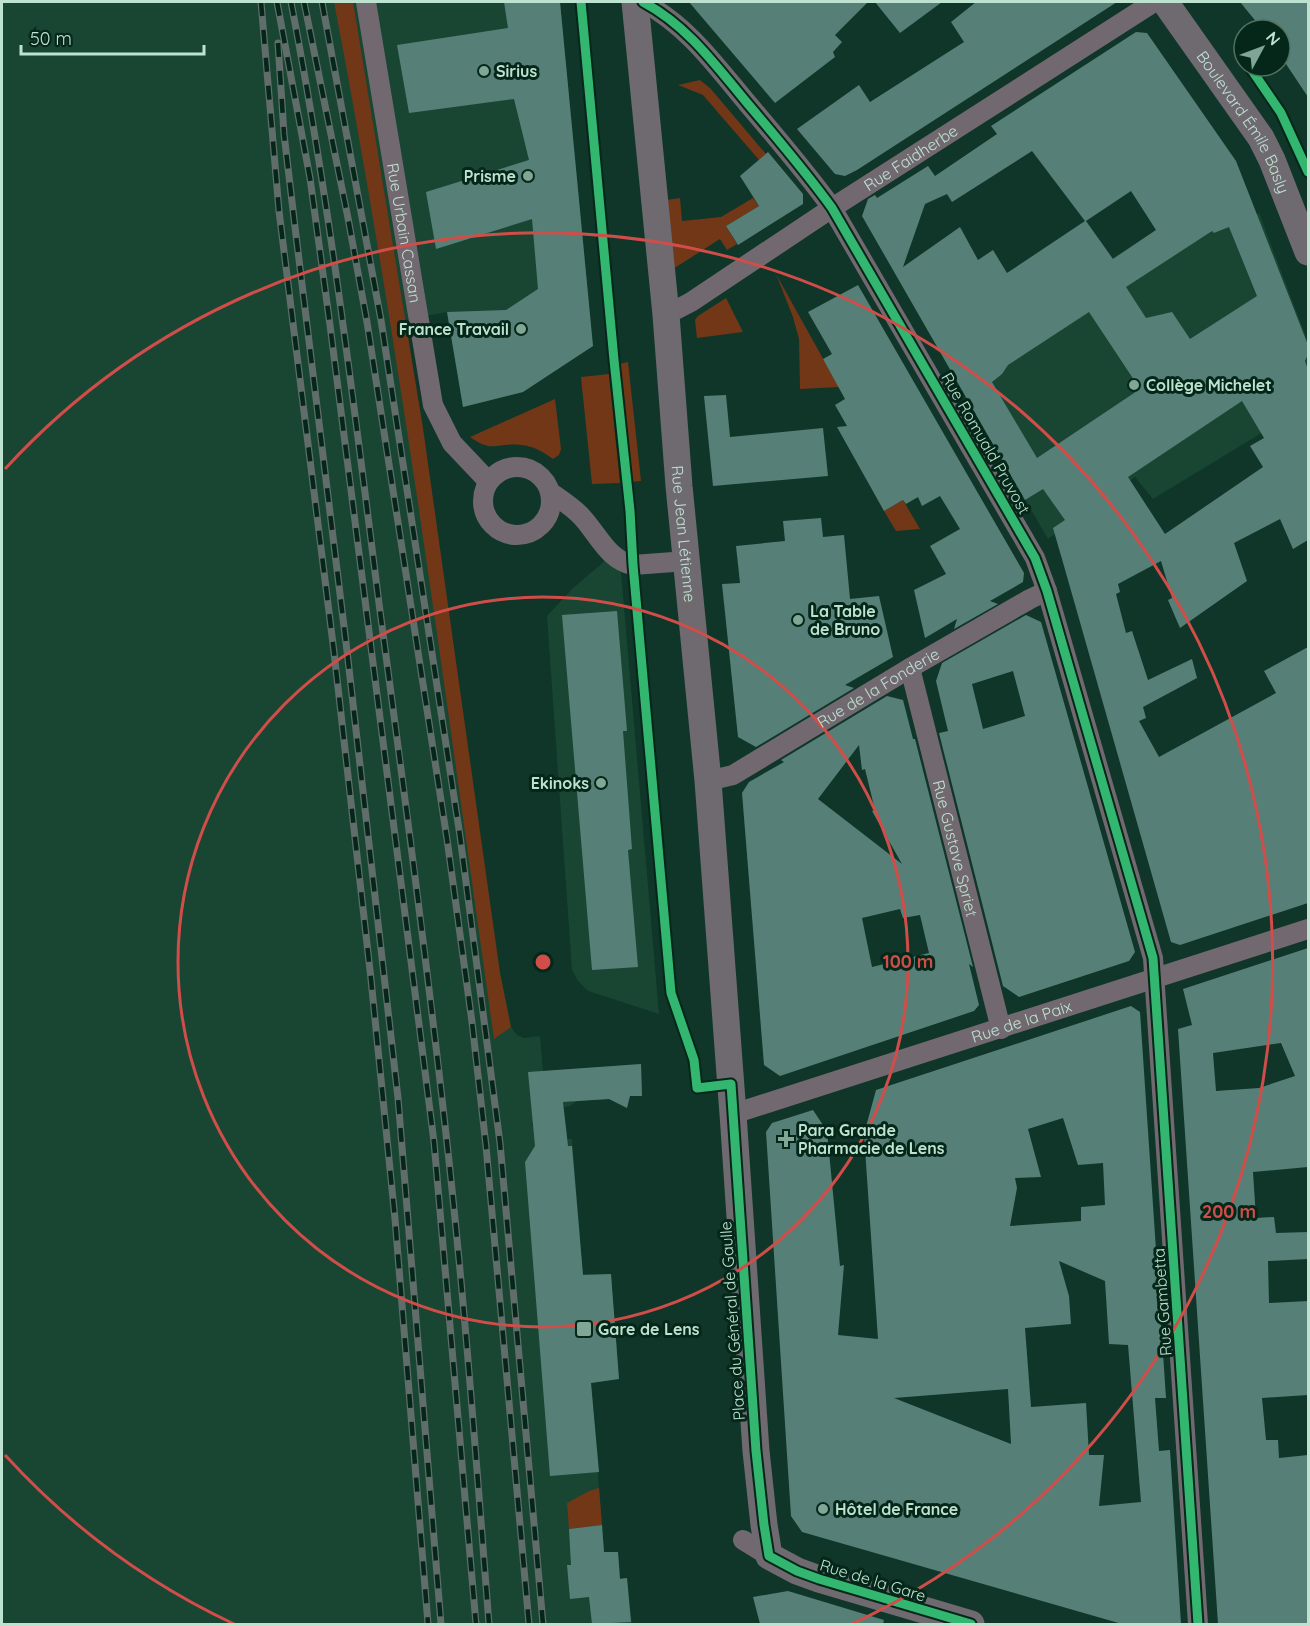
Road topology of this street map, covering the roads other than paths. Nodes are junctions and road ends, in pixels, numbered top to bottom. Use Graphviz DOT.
graph roads {
  1 [pos="366,2"];
  2 [pos="635,2"];
  3 [pos="643,2"];
  4 [pos="1154,2"];
  5 [pos="1165,2"];
  6 [pos="832,208"];
  7 [pos="1308,252"];
  8 [pos="666,315"];
  9 [pos="488,481"];
  10 [pos="550,492"];
  11 [pos="687,561"];
  12 [pos="1047,591"];
  13 [pos="910,668"];
  14 [pos="708,781"];
  15 [pos="1308,929"];
  16 [pos="1156,978"];
  17 [pos="1001,1029"];
  18 [pos="730,1067"];
  19 [pos="733,1114"];
  20 [pos="743,1540"];
  21 [pos="769,1556"];
  22 [pos="970,1624"];
  23 [pos="1198,1624"];
  1 -- 9 [label="street, Rue Urbain Cassan"];
  2 -- 8 [label="street, Rue Jean Létienne"];
  3 -- 6 [label="street, Rue Romuald Pruvost"];
  4 -- 6 [label="street, Rue Faidherbe"];
  5 -- 7 [label="street, Boulevard Émile Basly"];
  6 -- 8 [label="street, Rue Faidherbe"];
  6 -- 12 [label="street, Rue Romuald Pruvost"];
  8 -- 11 [label="street, Rue Jean Létienne"];
  9 -- 10 [label="street"];
  9 -- 10 [label="street"];
  10 -- 11 [label="street"];
  11 -- 14 [label="street, Rue Jean Létienne"];
  12 -- 13 [label="street, Rue de la Fonderie"];
  12 -- 16 [label="street, Rue Romuald Pruvost"];
  13 -- 14 [label="street, Rue de la Fonderie"];
  13 -- 17 [label="street, Rue Gustave Spriet"];
  14 -- 18 [label="street, Rue Jean Létienne"];
  15 -- 16 [label="street, Rue de la Paix"];
  16 -- 17 [label="street, Rue de la Paix"];
  16 -- 23 [label="street, Rue Gambetta"];
  17 -- 19 [label="street, Rue de la Paix"];
  18 -- 19 [label="street, Place du Général de Gaulle"];
  19 -- 21 [label="street, Place du Général de Gaulle"];
  20 -- 21 [label="street"];
  21 -- 22 [label="street, Rue de la Gare"];
}
